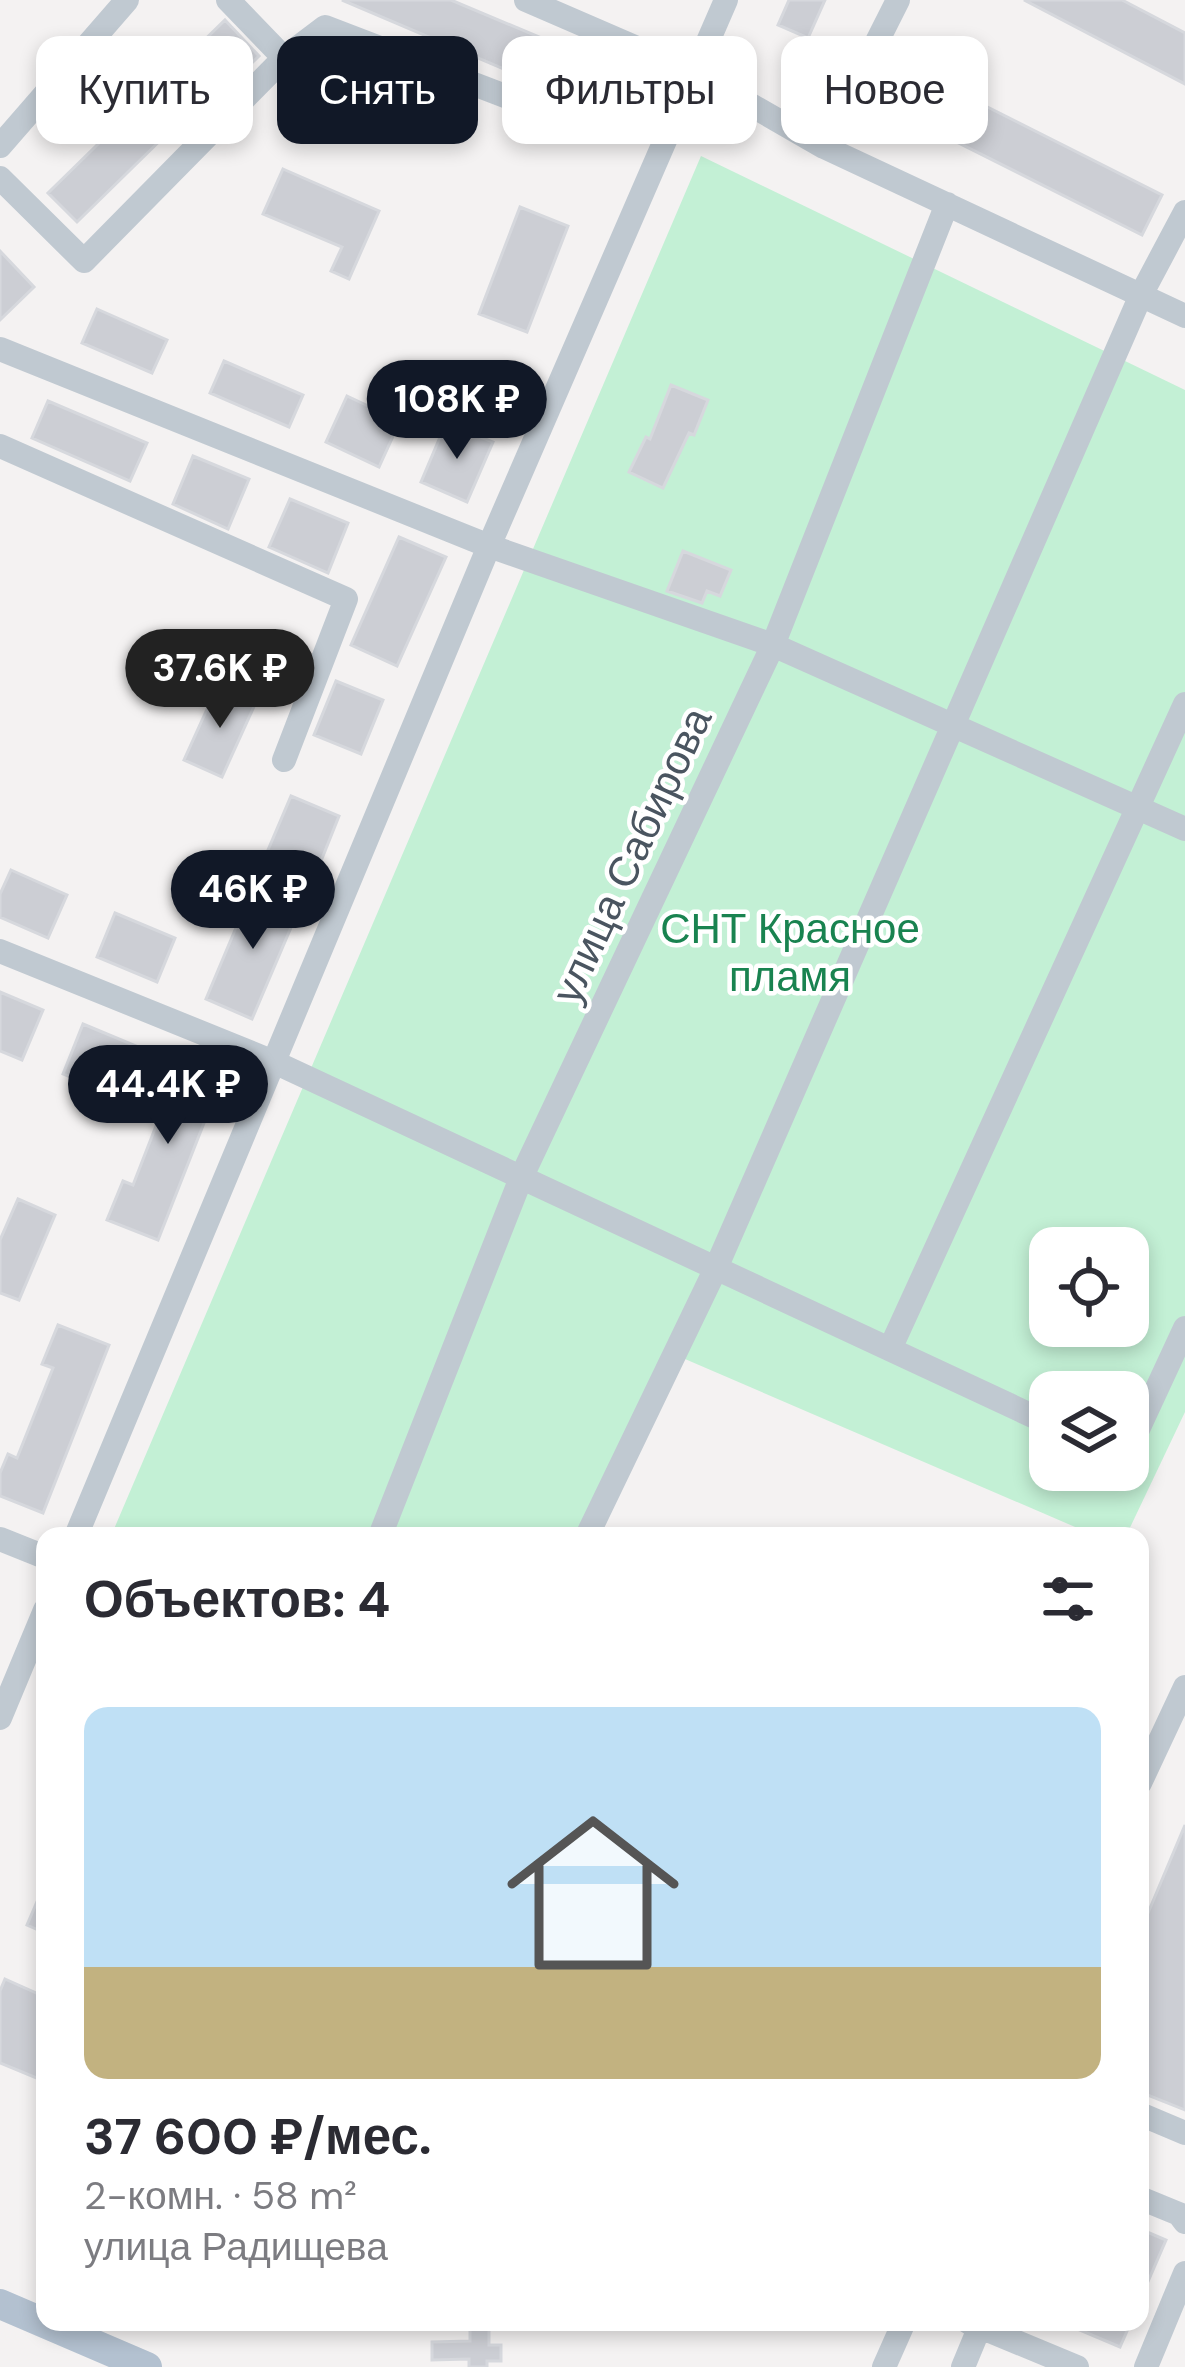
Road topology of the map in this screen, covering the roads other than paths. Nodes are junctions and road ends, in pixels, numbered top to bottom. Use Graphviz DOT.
graph roads {
  1 [pos="127,0"];
  2 [pos="228,0"];
  3 [pos="526,0"];
  4 [pos="726,0"];
  5 [pos="898,0"];
  6 [pos="313,36"];
  7 [pos="348,36"];
  8 [pos="609,36"];
  9 [pos="712,36"];
  10 [pos="277,51"];
  11 [pos="277,65"];
  12 [pos="757,108"];
  13 [pos="666,144"];
  14 [pos="0,146"];
  15 [pos="824,147"];
  16 [pos="0,178"];
  17 [pos="947,205"];
  18 [pos="1185,212"];
  19 [pos="1141,296"];
  20 [pos="1185,316"];
  21 [pos="0,349"];
  22 [pos="0,446"];
  23 [pos="488,546"];
  24 [pos="773,645"];
  25 [pos="1185,704"];
  26 [pos="953,725"];
  27 [pos="284,760"];
  28 [pos="1138,807"];
  29 [pos="1185,829"];
  30 [pos="0,951"];
  31 [pos="274,1062"];
  32 [pos="521,1178"];
  33 [pos="716,1268"];
  34 [pos="1185,1328"];
  35 [pos="890,1349"];
  36 [pos="1149,1406"];
  37 [pos="1029,1414"];
  38 [pos="80,1527"];
  39 [pos="384,1527"];
  40 [pos="591,1527"];
  41 [pos="0,1539"];
  42 [pos="36,1553"];
  43 [pos="34,1665"];
  44 [pos="1185,1687"];
  45 [pos="0,1718"];
  46 [pos="1149,1765"];
  47 [pos="1149,2118"];
  48 [pos="1185,2133"];
  49 [pos="1149,2202"];
  50 [pos="1185,2222"];
  51 [pos="1185,2273"];
  52 [pos="0,2304"];
  53 [pos="36,2319"];
  54 [pos="63,2331"];
  55 [pos="900,2331"];
  56 [pos="975,2331"];
  57 [pos="993,2331"];
  58 [pos="147,2367"];
  59 [pos="884,2367"];
  60 [pos="964,2367"];
  61 [pos="1077,2367"];
  62 [pos="1146,2367"];
  1 -- 14 [label="street"];
  2 -- 10 [label="street"];
  3 -- 8 [label="street"];
  4 -- 9 [label="street"];
  5 -- 15 [label="street"];
  6 -- 7 [label="street"];
  11 -- 16 [label="street"];
  12 -- 15 [label="street"];
  13 -- 23 [label="street"];
  15 -- 17 [label="street"];
  17 -- 19 [label="street"];
  17 -- 24 [label="street, улица Сабирова"];
  18 -- 19 [label="street"];
  19 -- 20 [label="street"];
  19 -- 26 [label="street"];
  21 -- 23 [label="street"];
  22 -- 27 [label="street"];
  23 -- 24 [label="street"];
  23 -- 31 [label="street"];
  24 -- 26 [label="street"];
  24 -- 32 [label="street, улица Сабирова"];
  25 -- 28 [label="street"];
  26 -- 28 [label="street"];
  26 -- 33 [label="street"];
  28 -- 29 [label="street"];
  28 -- 35 [label="street"];
  30 -- 31 [label="street"];
  31 -- 32 [label="street"];
  31 -- 38 [label="street"];
  32 -- 33 [label="street"];
  32 -- 39 [label="street, улица Сабирова"];
  33 -- 35 [label="street"];
  33 -- 40 [label="street"];
  34 -- 36 [label="street"];
  35 -- 37 [label="street"];
  41 -- 42 [label="street"];
  43 -- 45 [label="street"];
  44 -- 46 [label="street"];
  47 -- 48 [label="street"];
  49 -- 50 [label="street"];
  51 -- 62 [label="street"];
  52 -- 53 [label="main road"];
  54 -- 58 [label="main road"];
  55 -- 59 [label="street"];
  56 -- 60 [label="street"];
  57 -- 61 [label="street"];
}
